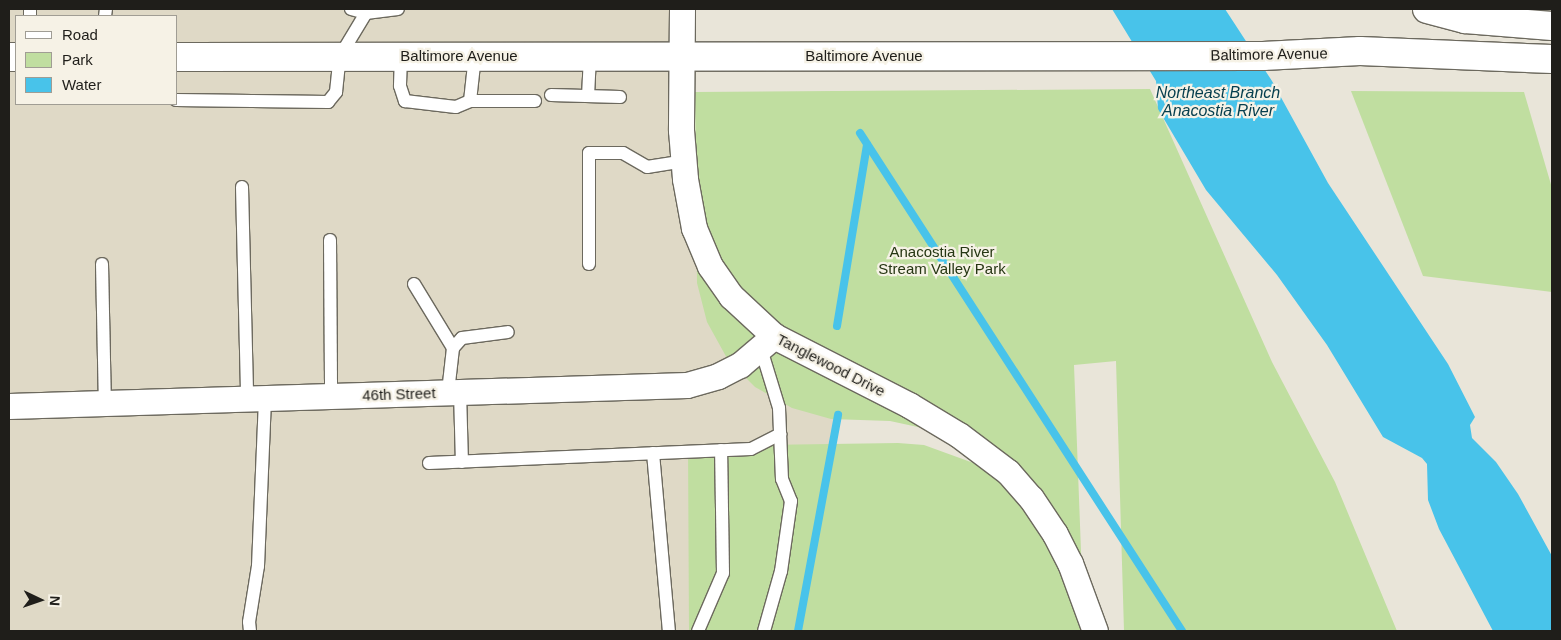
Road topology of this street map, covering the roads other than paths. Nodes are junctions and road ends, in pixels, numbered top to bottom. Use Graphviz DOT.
graph roads {
  1 [pos="351,9"];
  2 [pos="398,9"];
  3 [pos="682,9"];
  4 [pos="1427,9"];
  5 [pos="1509,9"];
  6 [pos="366,13"];
  7 [pos="1465,19"];
  8 [pos="1552,25"];
  9 [pos="1417,52"];
  10 [pos="340,56"];
  11 [pos="401,56"];
  12 [pos="475,56"];
  13 [pos="590,56"];
  14 [pos="682,56"];
  15 [pos="178,57"];
  16 [pos="1548,58"];
  17 [pos="551,95"];
  18 [pos="588,96"];
  19 [pos="620,97"];
  20 [pos="178,100"];
  21 [pos="470,101"];
  22 [pos="535,101"];
  23 [pos="683,161"];
  24 [pos="242,187"];
  25 [pos="330,240"];
  26 [pos="102,264"];
  27 [pos="589,264"];
  28 [pos="414,284"];
  29 [pos="508,332"];
  30 [pos="768,343"];
  31 [pos="453,348"];
  32 [pos="454,392"];
  33 [pos="332,396"];
  34 [pos="256,398"];
  35 [pos="105,402"];
  36 [pos="9,406"];
  37 [pos="780,434"];
  38 [pos="721,450"];
  39 [pos="653,453"];
  40 [pos="462,462"];
  41 [pos="429,463"];
  42 [pos="250,631"];
  43 [pos="669,631"];
  44 [pos="698,631"];
  45 [pos="764,631"];
  46 [pos="1095,631"];
  1 -- 6 [label="lane"];
  2 -- 6 [label="lane"];
  3 -- 14 [label="street, Tanglewood Drive"];
  4 -- 7 [label="main road"];
  5 -- 8 [label="main road"];
  6 -- 10 [label="lane"];
  7 -- 8 [label="main road"];
  7 -- 9 [label="main road"];
  7 -- 16 [label="main road"];
  9 -- 14 [label="main road, Baltimore Avenue"];
  9 -- 16 [label="main road, Baltimore Avenue"];
  10 -- 11 [label="main road, Baltimore Avenue"];
  10 -- 15 [label="main road, Baltimore Avenue"];
  10 -- 20 [label="lane"];
  11 -- 12 [label="main road, Baltimore Avenue"];
  11 -- 21 [label="lane"];
  12 -- 13 [label="main road, Baltimore Avenue"];
  12 -- 21 [label="lane"];
  13 -- 14 [label="main road, Baltimore Avenue"];
  13 -- 18 [label="lane"];
  14 -- 23 [label="street, Tanglewood Drive"];
  17 -- 18 [label="lane"];
  18 -- 19 [label="lane"];
  21 -- 22 [label="lane"];
  23 -- 27 [label="lane"];
  23 -- 30 [label="street, Tanglewood Drive"];
  24 -- 34 [label="lane"];
  25 -- 33 [label="lane"];
  26 -- 35 [label="lane"];
  28 -- 31 [label="lane"];
  29 -- 31 [label="lane"];
  30 -- 32 [label="street, 46th Street"];
  30 -- 37 [label="lane"];
  30 -- 46 [label="street, Tanglewood Drive"];
  31 -- 32 [label="lane"];
  32 -- 33 [label="street, 46th Street"];
  32 -- 40 [label="lane"];
  33 -- 34 [label="street, 46th Street"];
  34 -- 35 [label="street, 46th Street"];
  34 -- 42 [label="lane"];
  35 -- 36 [label="street, 46th Street"];
  37 -- 38 [label="lane"];
  37 -- 45 [label="lane"];
  38 -- 39 [label="lane"];
  38 -- 44 [label="lane"];
  39 -- 40 [label="lane"];
  39 -- 43 [label="lane"];
  40 -- 41 [label="lane"];
}
